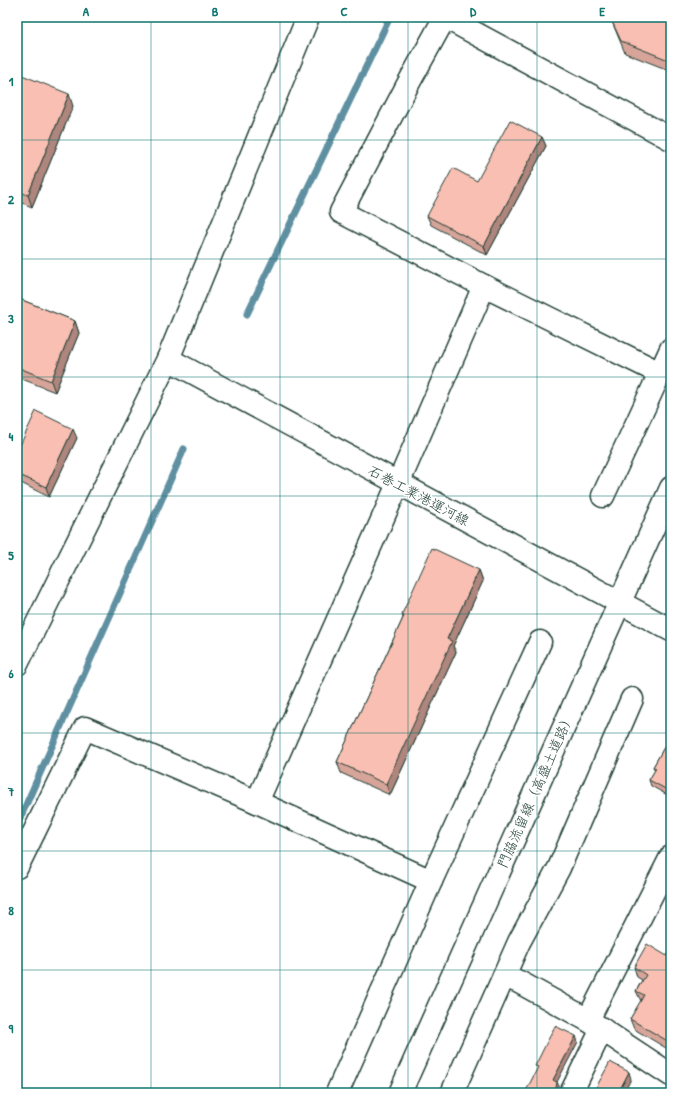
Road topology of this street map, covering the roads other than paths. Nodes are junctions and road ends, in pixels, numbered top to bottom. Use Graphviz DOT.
graph roads {
  1 [pos="308,17"];
  2 [pos="445,17"];
  3 [pos="671,139"];
  4 [pos="484,286"];
  5 [pos="671,349"];
  6 [pos="168,359"];
  7 [pos="660,373"];
  8 [pos="398,484"];
  9 [pos="671,488"];
  10 [pos="603,496"];
  11 [pos="619,602"];
  12 [pos="671,630"];
  13 [pos="540,642"];
  14 [pos="17,664"];
  15 [pos="632,698"];
  16 [pos="257,802"];
  17 [pos="671,857"];
  18 [pos="17,867"];
  19 [pos="431,881"];
  20 [pos="504,976"];
  21 [pos="595,1025"];
  22 [pos="671,1075"];
  23 [pos="337,1093"];
  24 [pos="400,1093"];
  25 [pos="452,1093"];
  26 [pos="571,1093"];
  1 -- 6 [label="street"];
  2 -- 3 [label="street"];
  2 -- 4 [label="street"];
  4 -- 7 [label="street"];
  4 -- 8 [label="street"];
  5 -- 7 [label="street"];
  6 -- 8 [label="street, 石巻工業港運河線"];
  6 -- 14 [label="street"];
  7 -- 10 [label="street"];
  8 -- 11 [label="street, 石巻工業港運河線"];
  8 -- 16 [label="street"];
  9 -- 11 [label="street, 門脇流留線（高盛土道路）"];
  11 -- 12 [label="street, 石巻工業港運河線"];
  11 -- 24 [label="street, 門脇流留線（高盛土道路）"];
  13 -- 19 [label="street"];
  15 -- 20 [label="street"];
  16 -- 18 [label="street"];
  16 -- 19 [label="street"];
  17 -- 21 [label="street"];
  19 -- 23 [label="street"];
  20 -- 21 [label="street"];
  20 -- 25 [label="street"];
  21 -- 22 [label="street"];
  21 -- 26 [label="street"];
}
